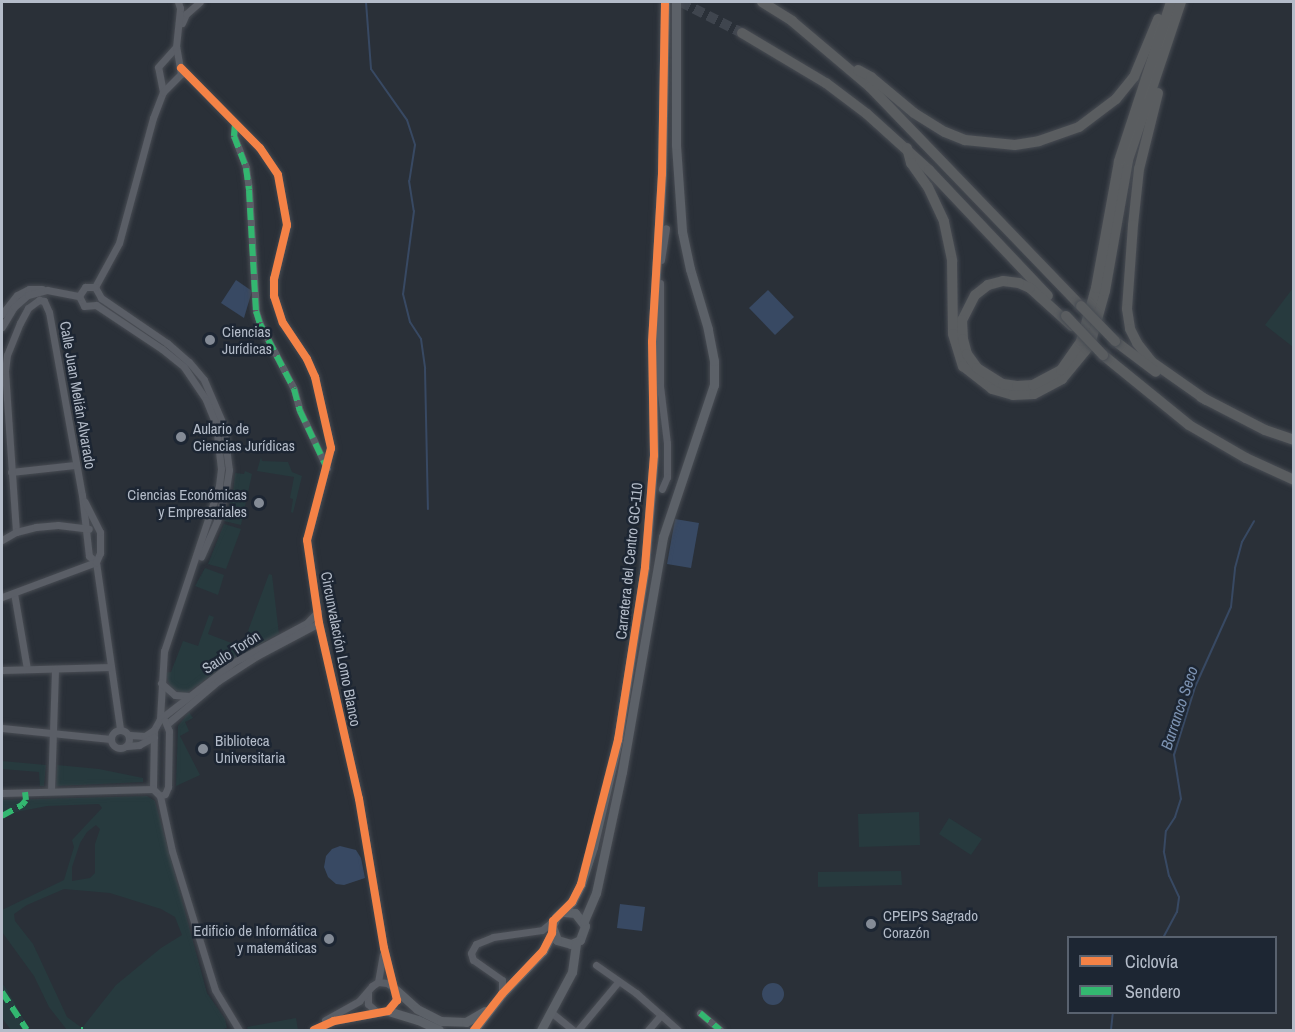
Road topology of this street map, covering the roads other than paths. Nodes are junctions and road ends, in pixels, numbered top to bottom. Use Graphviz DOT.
graph roads {
  1 [pos="178,2"];
  2 [pos="200,2"];
  3 [pos="665,2"];
  4 [pos="676,2"];
  5 [pos="762,2"];
  6 [pos="1164,2"];
  7 [pos="1172,2"];
  8 [pos="1183,2"];
  9 [pos="179,28"];
  10 [pos="742,33"];
  11 [pos="176,47"];
  12 [pos="844,63"];
  13 [pos="181,68"];
  14 [pos="161,80"];
  15 [pos="175,81"];
  16 [pos="192,81"];
  17 [pos="163,92"];
  18 [pos="235,124"];
  19 [pos="907,148"];
  20 [pos="666,228"];
  21 [pos="95,287"];
  22 [pos="47,290"];
  23 [pos="1100,290"];
  24 [pos="79,296"];
  25 [pos="99,302"];
  26 [pos="2,314"];
  27 [pos="1064,317"];
  28 [pos="2,327"];
  29 [pos="1206,400"];
  30 [pos="1293,440"];
  31 [pos="75,465"];
  32 [pos="327,468"];
  33 [pos="11,472"];
  34 [pos="1293,480"];
  35 [pos="662,489"];
  36 [pos="82,495"];
  37 [pos="87,528"];
  38 [pos="16,532"];
  39 [pos="100,532"];
  40 [pos="2,540"];
  41 [pos="96,562"];
  42 [pos="14,593"];
  43 [pos="2,597"];
  44 [pos="318,610"];
  45 [pos="319,623"];
  46 [pos="321,632"];
  47 [pos="299,633"];
  48 [pos="111,667"];
  49 [pos="27,669"];
  50 [pos="55,669"];
  51 [pos="2,670"];
  52 [pos="161,683"];
  53 [pos="189,696"];
  54 [pos="160,719"];
  55 [pos="167,724"];
  56 [pos="2,728"];
  57 [pos="120,729"];
  58 [pos="54,732"];
  59 [pos="154,733"];
  60 [pos="130,735"];
  61 [pos="110,739"];
  62 [pos="127,746"];
  63 [pos="153,789"];
  64 [pos="51,791"];
  65 [pos="2,793"];
  66 [pos="160,796"];
  67 [pos="564,912"];
  68 [pos="553,921"];
  69 [pos="584,921"];
  70 [pos="552,933"];
  71 [pos="576,943"];
  72 [pos="384,948"];
  73 [pos="596,965"];
  74 [pos="618,981"];
  75 [pos="378,982"];
  76 [pos="395,989"];
  77 [pos="368,992"];
  78 [pos="502,994"];
  79 [pos="494,1004"];
  80 [pos="388,1011"];
  81 [pos="378,1012"];
  82 [pos="552,1013"];
  83 [pos="700,1013"];
  84 [pos="661,1015"];
  85 [pos="239,1030"];
  86 [pos="313,1030"];
  87 [pos="439,1030"];
  88 [pos="474,1030"];
  89 [pos="541,1030"];
  90 [pos="573,1030"];
  91 [pos="578,1030"];
  92 [pos="648,1030"];
  93 [pos="678,1030"];
  94 [pos="720,1030"];
  1 -- 9 [label="street"];
  2 -- 9 [label="street"];
  3 -- 67 [label="main road, Carretera del Centro GC-110"];
  4 -- 69 [label="main road, Carretera del Centro GC-110"];
  5 -- 12 [label="highway"];
  6 -- 12 [label="highway"];
  7 -- 23 [label="highway"];
  8 -- 23 [label="highway"];
  8 -- 29 [label="highway"];
  9 -- 11 [label="street"];
  10 -- 19 [label="highway"];
  11 -- 13 [label="street"];
  11 -- 14 [label="street"];
  12 -- 29 [label="highway, bridge"];
  13 -- 15 [label="street"];
  13 -- 16 [label="street, Circunvalación Lomo Blanco"];
  14 -- 15 [label="street"];
  14 -- 17 [label="street"];
  15 -- 16 [label="street"];
  15 -- 17 [label="street"];
  16 -- 18 [label="street, Circunvalación Lomo Blanco"];
  17 -- 21 [label="street"];
  18 -- 32 [label="street"];
  18 -- 32 [label="street, Circunvalación Lomo Blanco"];
  19 -- 23 [label="highway"];
  19 -- 27 [label="highway"];
  20 -- 35 [label="street"];
  21 -- 24 [label="street"];
  21 -- 25 [label="street"];
  22 -- 24 [label="street"];
  22 -- 26 [label="street"];
  22 -- 28 [label="street"];
  23 -- 27 [label="highway"];
  24 -- 25 [label="street"];
  25 -- 52 [label="street"];
  27 -- 34 [label="highway, bridge"];
  29 -- 30 [label="highway"];
  31 -- 33 [label="street"];
  31 -- 33 [label="street, Calle Juan Melián Alvarado"];
  31 -- 36 [label="street, Calle Juan Melián Alvarado"];
  32 -- 44 [label="street, Circunvalación Lomo Blanco"];
  33 -- 38 [label="street"];
  36 -- 37 [label="street, Calle Juan Melián Alvarado"];
  36 -- 39 [label="street, Calle Juan Melián Alvarado"];
  37 -- 38 [label="street"];
  37 -- 39 [label="street"];
  37 -- 41 [label="street, Calle Juan Melián Alvarado"];
  38 -- 40 [label="street"];
  39 -- 41 [label="street, Calle Juan Melián Alvarado"];
  41 -- 42 [label="street"];
  41 -- 48 [label="street, Calle Juan Melián Alvarado"];
  42 -- 43 [label="street"];
  42 -- 49 [label="street"];
  44 -- 45 [label="street, Circunvalación Lomo Blanco"];
  44 -- 53 [label="street, Saulo Torón"];
  45 -- 46 [label="street, Circunvalación Lomo Blanco"];
  45 -- 47 [label="street, Saulo Torón"];
  46 -- 47 [label="street"];
  46 -- 72 [label="street, Circunvalación Lomo Blanco"];
  47 -- 55 [label="street, Saulo Torón"];
  48 -- 50 [label="street"];
  48 -- 57 [label="street, Calle Juan Melián Alvarado"];
  49 -- 50 [label="street"];
  49 -- 51 [label="street"];
  50 -- 58 [label="street"];
  52 -- 53 [label="street"];
  52 -- 54 [label="street"];
  53 -- 54 [label="street, Saulo Torón"];
  54 -- 55 [label="street"];
  54 -- 59 [label="street"];
  55 -- 66 [label="street"];
  56 -- 58 [label="street"];
  57 -- 60 [label="street"];
  57 -- 61 [label="street"];
  58 -- 61 [label="street"];
  58 -- 64 [label="street"];
  59 -- 60 [label="street"];
  59 -- 62 [label="street"];
  59 -- 63 [label="street"];
  60 -- 62 [label="street"];
  61 -- 62 [label="street"];
  63 -- 64 [label="street"];
  63 -- 66 [label="street"];
  64 -- 65 [label="street"];
  66 -- 85 [label="street"];
  67 -- 68 [label="main road"];
  67 -- 69 [label="main road"];
  68 -- 70 [label="main road"];
  68 -- 78 [label="street"];
  69 -- 71 [label="main road"];
  70 -- 71 [label="main road"];
  70 -- 78 [label="main road"];
  71 -- 82 [label="main road"];
  72 -- 75 [label="street"];
  72 -- 76 [label="street, Circunvalación Lomo Blanco"];
  73 -- 74 [label="street"];
  74 -- 84 [label="street"];
  74 -- 91 [label="street"];
  75 -- 76 [label="street"];
  75 -- 77 [label="street"];
  76 -- 79 [label="main road"];
  76 -- 80 [label="street"];
  77 -- 81 [label="street"];
  77 -- 86 [label="street"];
  78 -- 79 [label="main road"];
  79 -- 88 [label="main road"];
  80 -- 81 [label="street"];
  80 -- 87 [label="main road"];
  81 -- 86 [label="street"];
  82 -- 89 [label="main road"];
  82 -- 90 [label="street"];
  83 -- 94 [label="street"];
  84 -- 92 [label="street"];
  84 -- 93 [label="street"];
}
